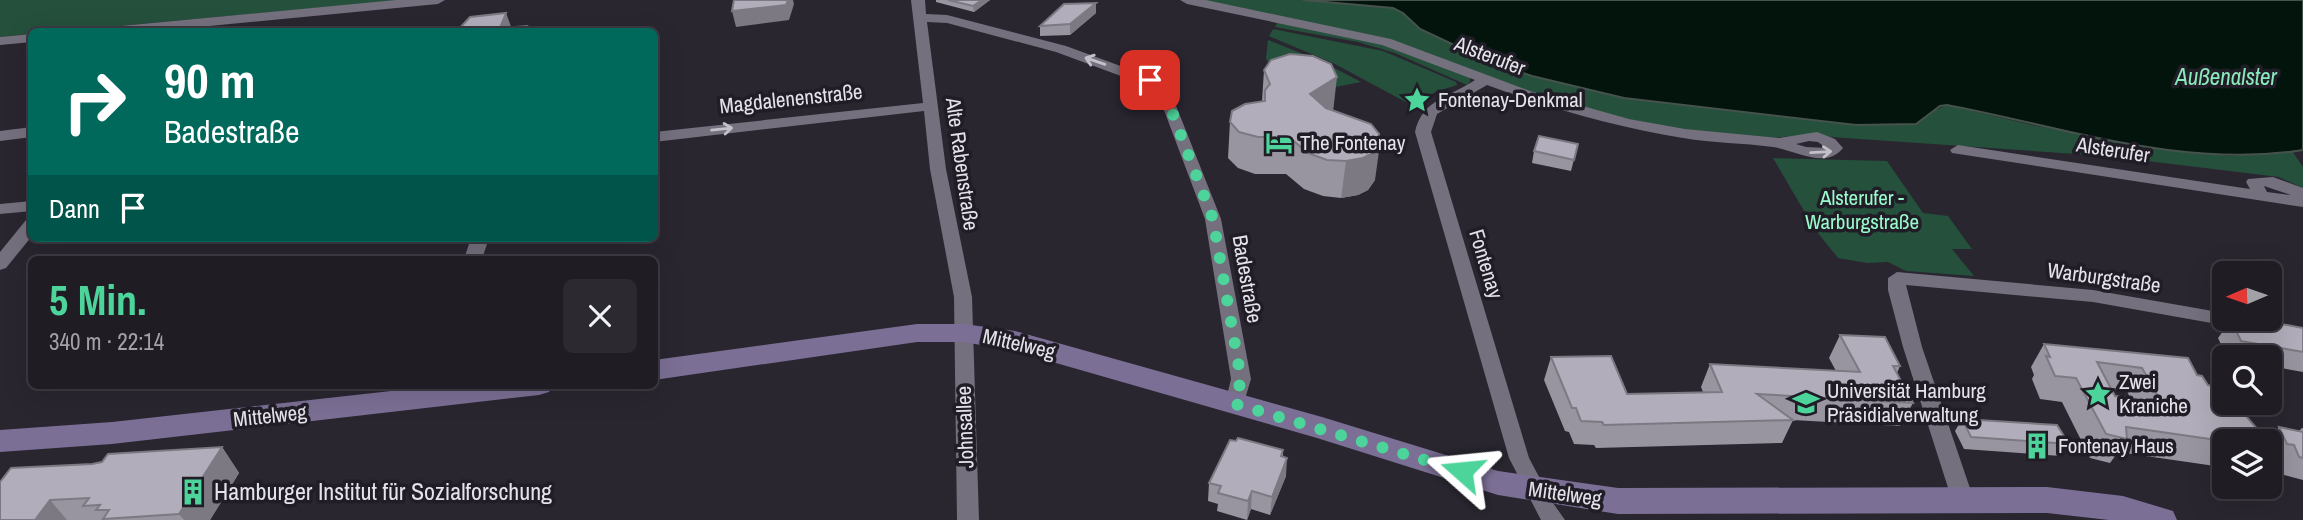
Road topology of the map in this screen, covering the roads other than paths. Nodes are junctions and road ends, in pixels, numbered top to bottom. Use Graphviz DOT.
graph roads {
  1 [pos="438,0"];
  2 [pos="918,0"];
  3 [pos="1187,0"];
  4 [pos="920,18"];
  5 [pos="187,27"];
  6 [pos="169,28"];
  7 [pos="28,38"];
  8 [pos="0,41"];
  9 [pos="1485,79"];
  10 [pos="932,106"];
  11 [pos="28,132"];
  12 [pos="0,136"];
  13 [pos="658,137"];
  14 [pos="1779,143"];
  15 [pos="1958,150"];
  16 [pos="2261,195"];
  17 [pos="2303,195"];
  18 [pos="2303,202"];
  19 [pos="28,206"];
  20 [pos="0,209"];
  21 [pos="28,229"];
  22 [pos="0,264"];
  23 [pos="2212,317"];
  24 [pos="964,333"];
  25 [pos="658,369"];
  26 [pos="476,389"];
  27 [pos="429,392"];
  28 [pos="1235,404"];
  29 [pos="0,441"];
  30 [pos="1535,490"];
  31 [pos="1963,500"];
  32 [pos="1660,511"];
  33 [pos="968,520"];
  34 [pos="1554,520"];
  35 [pos="2161,520"];
  1 -- 5 [label="street"];
  2 -- 4 [label="street, Alte Rabenstraße"];
  3 -- 9 [label="street, Alsterufer"];
  4 -- 10 [label="street, Alte Rabenstraße"];
  28 -- 4 [label="street, Badestraße, one-way"];
  5 -- 6 [label="street"];
  7 -- 8 [label="street"];
  9 -- 14 [label="street, Alsterufer"];
  9 -- 30 [label="street, Fontenay"];
  13 -- 10 [label="street, Magdalenenstraße, one-way"];
  10 -- 24 [label="street, Alte Rabenstraße"];
  11 -- 12 [label="street"];
  15 -- 16 [label="street, Alsterufer"];
  16 -- 17 [label="street"];
  16 -- 18 [label="street, Alsterufer"];
  19 -- 20 [label="street"];
  21 -- 22 [label="street"];
  23 -- 31 [label="street, Warburgstraße"];
  24 -- 25 [label="street, Mittelweg"];
  24 -- 28 [label="street, Mittelweg"];
  24 -- 33 [label="street, Johnsallee"];
  26 -- 27 [label="street, Mittelweg"];
  27 -- 29 [label="street, Mittelweg"];
  28 -- 30 [label="street, Mittelweg"];
  30 -- 32 [label="street, Mittelweg"];
  30 -- 34 [label="street, Fontenay"];
  31 -- 32 [label="street, Mittelweg"];
  31 -- 35 [label="street, Mittelweg"];
}
